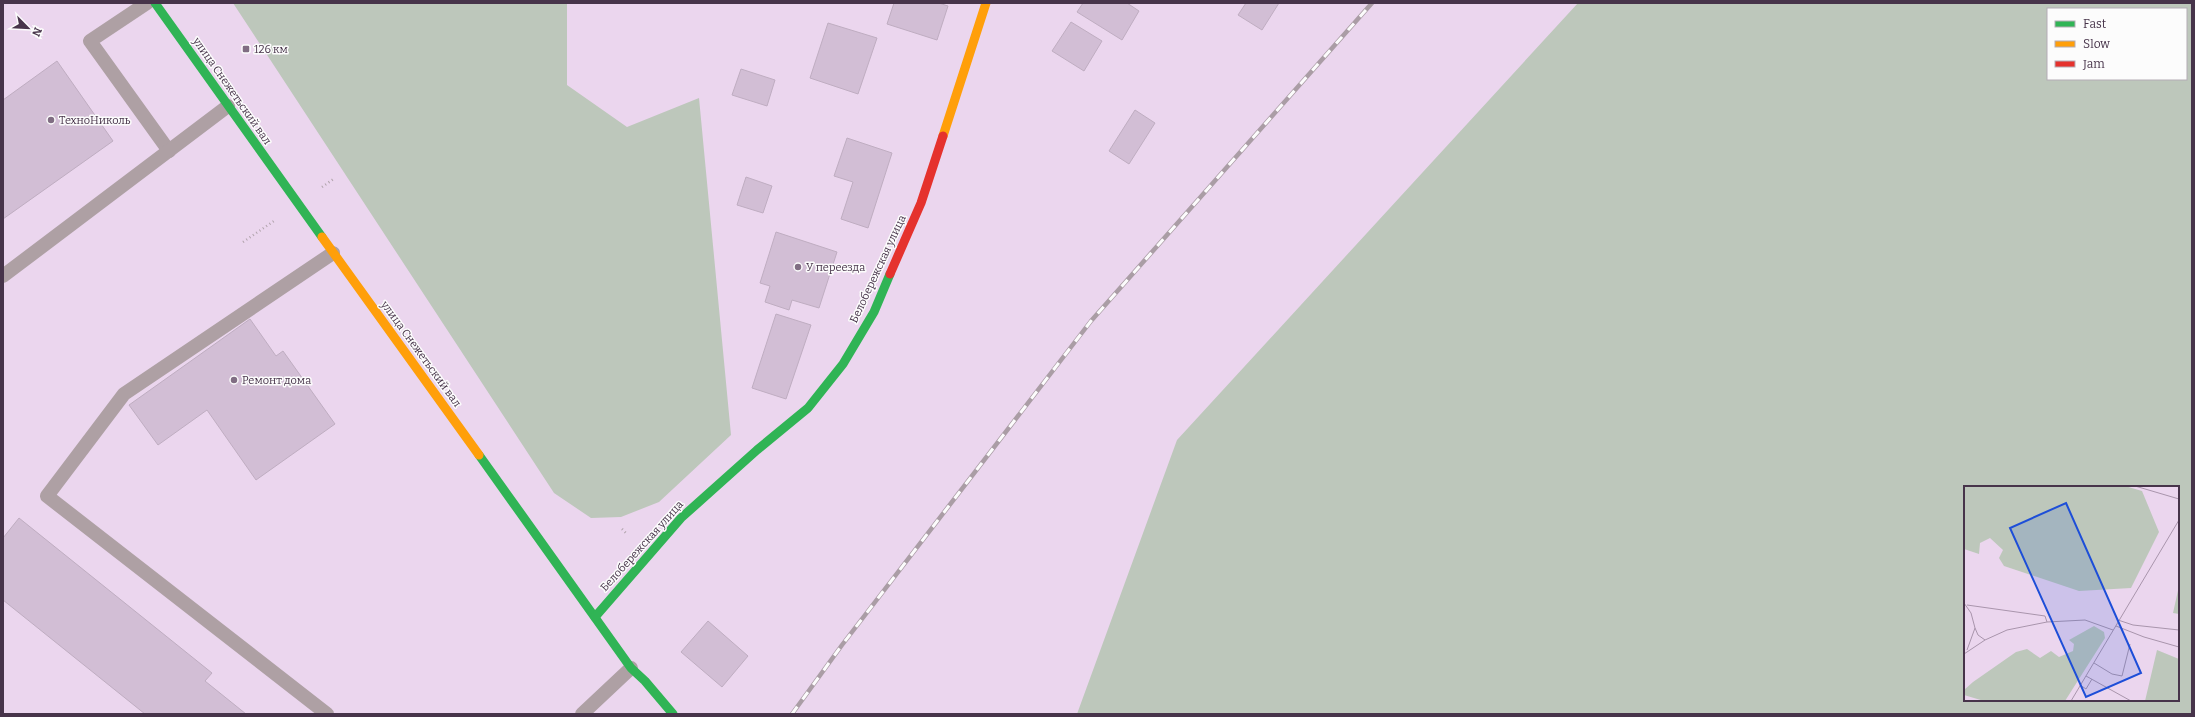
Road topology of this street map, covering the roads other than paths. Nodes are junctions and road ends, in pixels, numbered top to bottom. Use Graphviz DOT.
graph roads {
  1 [pos="147,3"];
  2 [pos="155,3"];
  3 [pos="986,3"];
  4 [pos="228,106"];
  5 [pos="169,151"];
  6 [pos="333,252"];
  7 [pos="3,276"];
  8 [pos="595,617"];
  9 [pos="632,668"];
  10 [pos="327,714"];
  11 [pos="582,714"];
  12 [pos="673,714"];
  1 -- 5 [label="lane"];
  2 -- 4 [label="main road, улица Снежетьский вал"];
  3 -- 8 [label="main road, Белобережская улица"];
  4 -- 5 [label="lane"];
  4 -- 6 [label="main road, улица Снежетьский вал"];
  5 -- 7 [label="lane"];
  6 -- 8 [label="main road, улица Снежетьский вал"];
  6 -- 10 [label="lane"];
  8 -- 9 [label="main road, улица Снежетьский вал"];
  9 -- 11 [label="lane"];
  9 -- 12 [label="main road, улица Снежетьский вал"];
}
